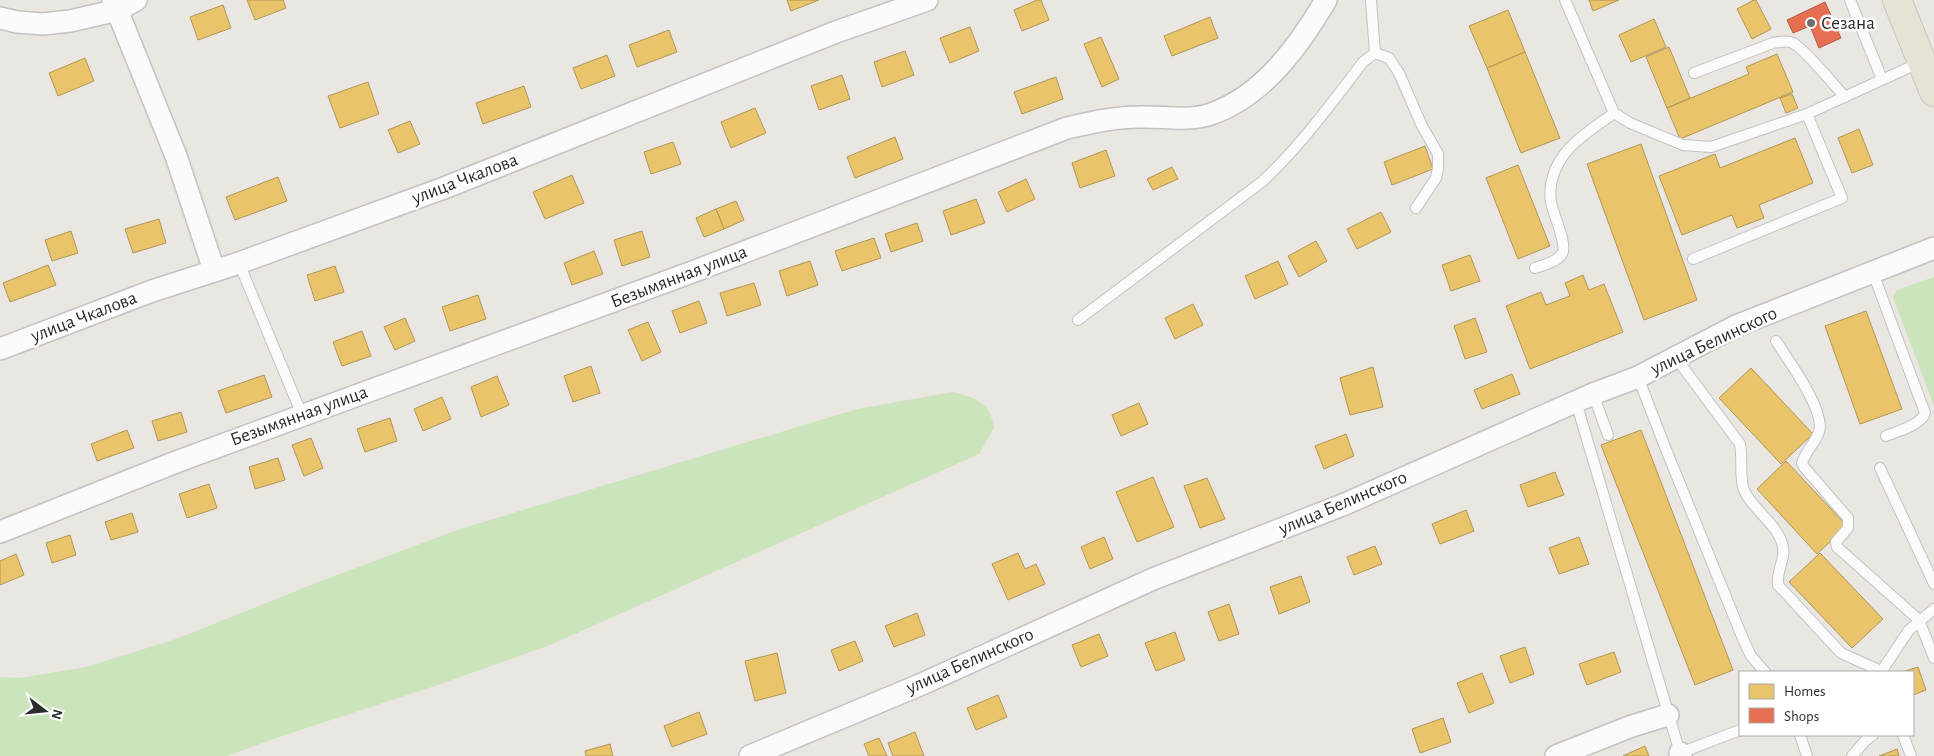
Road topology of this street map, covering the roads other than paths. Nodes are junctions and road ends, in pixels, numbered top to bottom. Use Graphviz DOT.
graph roads {
  1 [pos="927,0"];
  2 [pos="1326,0"];
  3 [pos="1372,0"];
  4 [pos="1564,0"];
  5 [pos="1850,0"];
  6 [pos="1897,0"];
  7 [pos="122,3"];
  8 [pos="0,18"];
  9 [pos="1375,53"];
  10 [pos="1922,62"];
  11 [pos="1694,73"];
  12 [pos="1882,79"];
  13 [pos="1934,92"];
  14 [pos="1845,96"];
  15 [pos="1614,113"];
  16 [pos="1807,114"];
  17 [pos="1416,208"];
  18 [pos="1934,248"];
  19 [pos="1693,259"];
  20 [pos="238,262"];
  21 [pos="1535,268"];
  22 [pos="214,270"];
  23 [pos="1873,273"];
  24 [pos="1078,320"];
  25 [pos="1776,342"];
  26 [pos="0,349"];
  27 [pos="1676,358"];
  28 [pos="1638,377"];
  29 [pos="1584,398"];
  30 [pos="302,415"];
  31 [pos="1608,435"];
  32 [pos="1886,436"];
  33 [pos="1880,468"];
  34 [pos="0,532"];
  35 [pos="1934,584"];
  36 [pos="1934,609"];
  37 [pos="1919,620"];
  38 [pos="1934,658"];
  39 [pos="1764,671"];
  40 [pos="1880,671"];
  41 [pos="1883,671"];
  42 [pos="1668,715"];
  43 [pos="1739,730"];
  44 [pos="1800,736"];
  45 [pos="1872,736"];
  46 [pos="1903,736"];
  47 [pos="1681,755"];
  48 [pos="750,756"];
  49 [pos="1556,756"];
  50 [pos="1807,756"];
  51 [pos="1852,756"];
  52 [pos="1911,756"];
  1 -- 20 [label="street, улица Чкалова"];
  2 -- 30 [label="street, Безымянная улица"];
  3 -- 9 [label="lane"];
  4 -- 15 [label="lane"];
  5 -- 12 [label="lane"];
  6 -- 10 [label="main road"];
  7 -- 8 [label="street"];
  7 -- 22 [label="street"];
  9 -- 17 [label="lane"];
  9 -- 24 [label="lane"];
  10 -- 12 [label="lane"];
  10 -- 13 [label="main road"];
  11 -- 14 [label="lane"];
  12 -- 14 [label="lane"];
  14 -- 16 [label="lane"];
  15 -- 16 [label="lane"];
  15 -- 21 [label="lane"];
  16 -- 19 [label="lane"];
  18 -- 23 [label="street, улица Белинского"];
  20 -- 22 [label="street, улица Чкалова"];
  20 -- 30 [label="lane"];
  22 -- 26 [label="street, улица Чкалова"];
  23 -- 27 [label="street, улица Белинского"];
  23 -- 32 [label="lane"];
  25 -- 37 [label="lane"];
  27 -- 28 [label="street, улица Белинского"];
  27 -- 40 [label="lane"];
  28 -- 29 [label="street, улица Белинского"];
  28 -- 39 [label="lane"];
  29 -- 31 [label="lane"];
  29 -- 42 [label="lane"];
  29 -- 48 [label="street, улица Белинского"];
  30 -- 34 [label="street, Безымянная улица"];
  33 -- 35 [label="lane"];
  36 -- 37 [label="lane"];
  37 -- 38 [label="lane"];
  37 -- 41 [label="lane"];
  42 -- 47 [label="lane"];
  42 -- 49 [label="street"];
  43 -- 47 [label="lane"];
  44 -- 50 [label="lane"];
  45 -- 51 [label="lane"];
  46 -- 52 [label="lane"];
}
